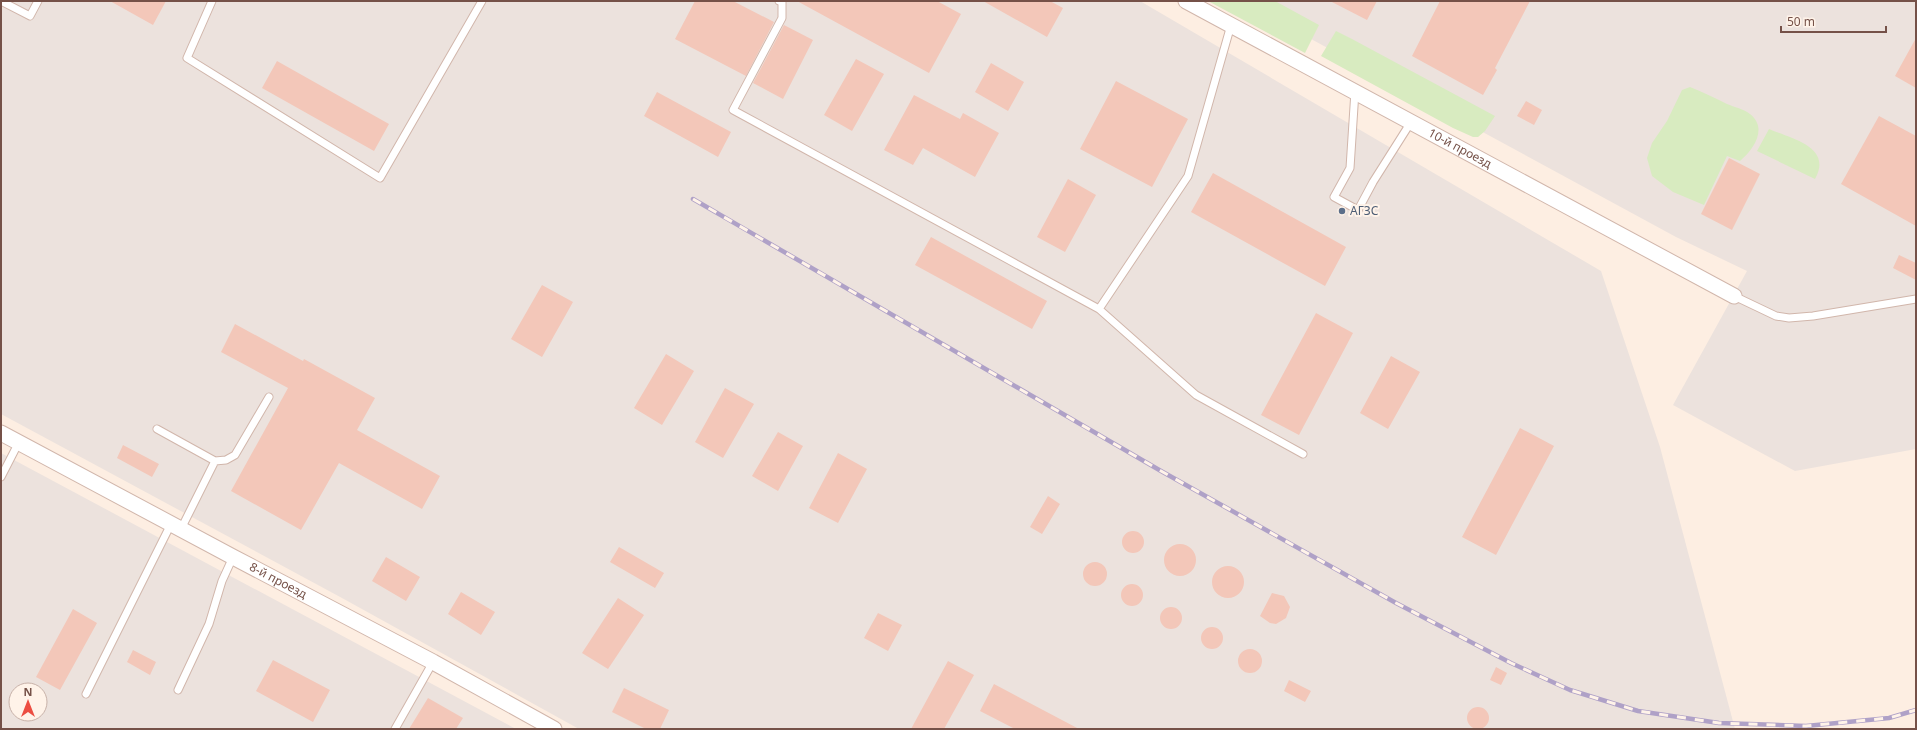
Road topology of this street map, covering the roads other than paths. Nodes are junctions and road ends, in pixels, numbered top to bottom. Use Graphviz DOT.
graph roads {
  1 [pos="1,1"];
  2 [pos="38,1"];
  3 [pos="212,1"];
  4 [pos="482,1"];
  5 [pos="780,1"];
  6 [pos="1186,1"];
  7 [pos="1232,24"];
  8 [pos="1355,91"];
  9 [pos="1412,122"];
  10 [pos="1734,296"];
  11 [pos="1916,298"];
  12 [pos="1099,309"];
  13 [pos="269,397"];
  14 [pos="157,429"];
  15 [pos="1,433"];
  16 [pos="19,442"];
  17 [pos="1302,454"];
  18 [pos="215,461"];
  19 [pos="1,477"];
  20 [pos="176,527"];
  21 [pos="233,557"];
  22 [pos="433,662"];
  23 [pos="178,690"];
  24 [pos="86,694"];
  25 [pos="395,729"];
  26 [pos="554,729"];
  1 -- 2 [label="lane"];
  3 -- 4 [label="lane"];
  5 -- 12 [label="lane"];
  6 -- 7 [label="street, 10-й проезд"];
  7 -- 8 [label="street, 10-й проезд"];
  7 -- 12 [label="lane"];
  8 -- 9 [label="street, 10-й проезд"];
  8 -- 9 [label="lane"];
  9 -- 10 [label="street, 10-й проезд"];
  10 -- 11 [label="lane"];
  12 -- 17 [label="lane"];
  13 -- 18 [label="lane"];
  14 -- 18 [label="lane"];
  15 -- 16 [label="street, 8-й проезд"];
  16 -- 19 [label="lane"];
  16 -- 20 [label="street, 8-й проезд"];
  18 -- 20 [label="lane"];
  20 -- 21 [label="street, 8-й проезд"];
  20 -- 24 [label="lane"];
  21 -- 22 [label="street, 8-й проезд"];
  21 -- 23 [label="lane"];
  22 -- 25 [label="lane"];
  22 -- 26 [label="street, 8-й проезд"];
}
